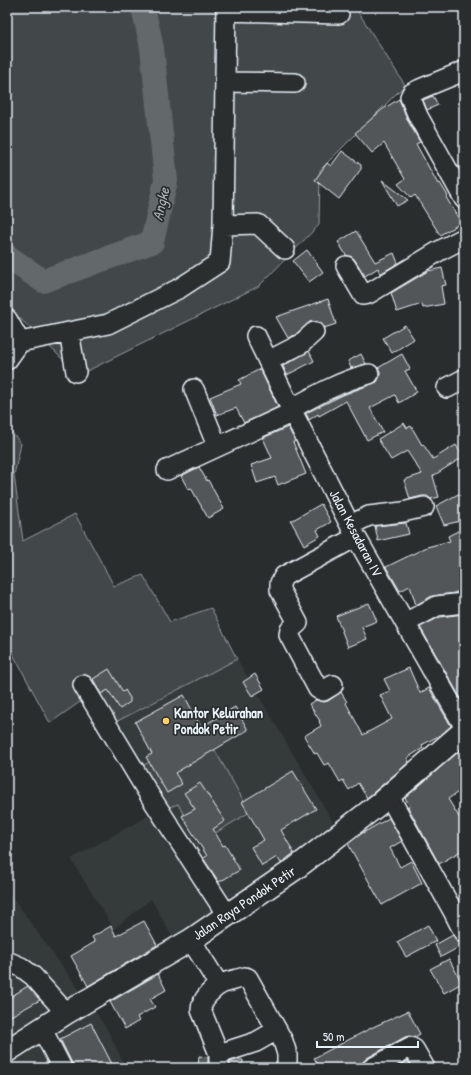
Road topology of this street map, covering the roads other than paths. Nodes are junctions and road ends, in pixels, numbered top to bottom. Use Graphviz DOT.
graph roads {
  1 [pos="226,9"];
  2 [pos="339,14"];
  3 [pos="464,71"];
  4 [pos="226,82"];
  5 [pos="295,83"];
  6 [pos="464,199"];
  7 [pos="223,225"];
  8 [pos="464,238"];
  9 [pos="284,249"];
  10 [pos="346,266"];
  11 [pos="7,318"];
  12 [pos="69,332"];
  13 [pos="314,332"];
  14 [pos="256,336"];
  15 [pos="20,342"];
  16 [pos="7,360"];
  17 [pos="268,360"];
  18 [pos="76,372"];
  19 [pos="369,374"];
  20 [pos="464,379"];
  21 [pos="447,388"];
  22 [pos="194,389"];
  23 [pos="292,410"];
  24 [pos="217,446"];
  25 [pos="167,470"];
  26 [pos="424,506"];
  27 [pos="353,531"];
  28 [pos="464,603"];
  29 [pos="405,623"];
  30 [pos="83,684"];
  31 [pos="333,685"];
  32 [pos="463,734"];
  33 [pos="388,796"];
  34 [pos="226,915"];
  35 [pos="464,933"];
  36 [pos="190,940"];
  37 [pos="7,961"];
  38 [pos="219,986"];
  39 [pos="66,1013"];
  40 [pos="42,1029"];
  41 [pos="277,1030"];
  42 [pos="7,1051"];
  43 [pos="219,1061"];
  44 [pos="62,1068"];
  45 [pos="287,1068"];
  46 [pos="372,1068"];
  47 [pos="425,1068"];
  1 -- 2 [label="street"];
  1 -- 4 [label="street"];
  3 -- 6 [label="street"];
  4 -- 5 [label="street"];
  4 -- 7 [label="street"];
  7 -- 9 [label="street"];
  7 -- 12 [label="street"];
  8 -- 10 [label="street"];
  11 -- 15 [label="street"];
  12 -- 15 [label="street"];
  12 -- 18 [label="street"];
  13 -- 17 [label="street"];
  14 -- 17 [label="street, Jalan Kesadaran IV"];
  15 -- 16 [label="street"];
  17 -- 23 [label="street, Jalan Kesadaran IV"];
  19 -- 23 [label="street"];
  20 -- 21 [label="street"];
  22 -- 24 [label="street"];
  23 -- 24 [label="street"];
  23 -- 27 [label="street, Jalan Kesadaran IV"];
  24 -- 25 [label="street"];
  26 -- 27 [label="street"];
  27 -- 29 [label="street, Jalan Kesadaran IV"];
  27 -- 31 [label="street"];
  28 -- 29 [label="street"];
  29 -- 32 [label="street, Jalan Kesadaran IV"];
  30 -- 34 [label="street"];
  32 -- 33 [label="main road, Jalan Raya Pondok Petir"];
  33 -- 34 [label="main road, Jalan Raya Pondok Petir"];
  33 -- 35 [label="street"];
  34 -- 36 [label="main road, Jalan Raya Pondok Petir"];
  36 -- 38 [label="street"];
  36 -- 39 [label="main road, Jalan Raya Pondok Petir"];
  37 -- 39 [label="street"];
  38 -- 41 [label="street"];
  38 -- 43 [label="street"];
  39 -- 40 [label="main road, Jalan Raya Pondok Petir"];
  40 -- 42 [label="main road, Jalan Raya Pondok Petir"];
  40 -- 44 [label="street"];
  41 -- 43 [label="street"];
  41 -- 45 [label="street"];
  46 -- 47 [label="street"];
}
